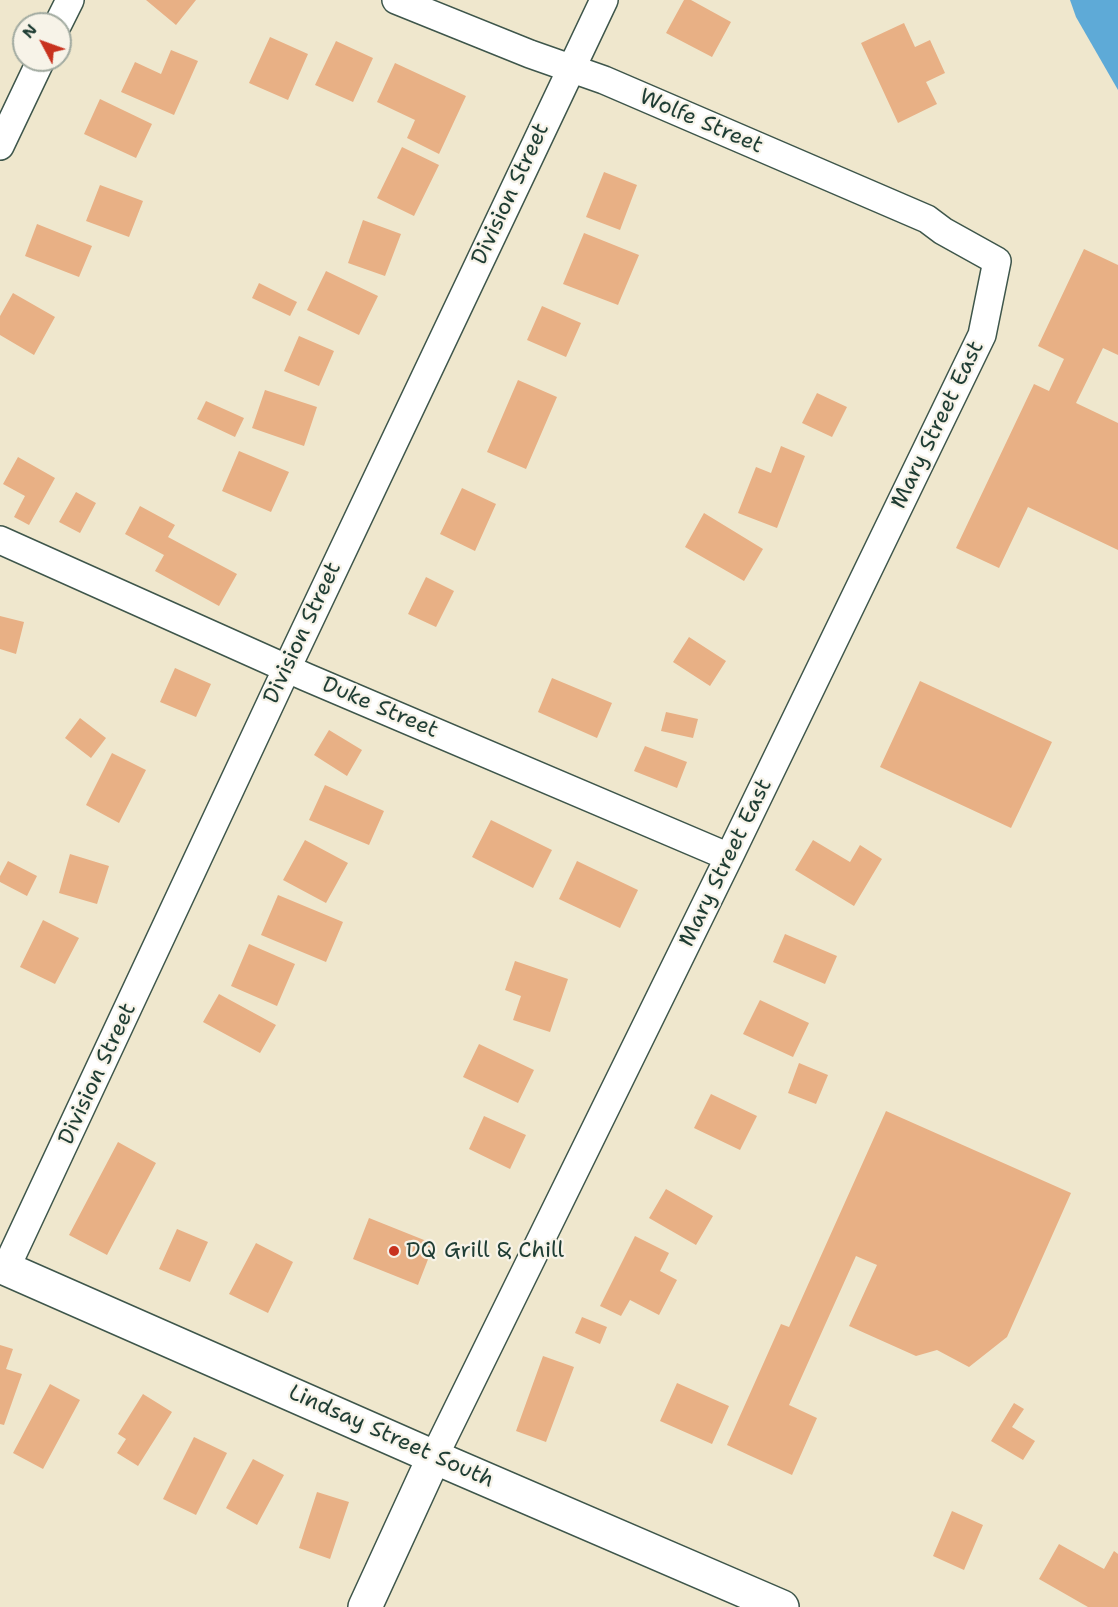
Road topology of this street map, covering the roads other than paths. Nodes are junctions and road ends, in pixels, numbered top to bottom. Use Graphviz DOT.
graph roads {
  1 [pos="396,0"];
  2 [pos="604,0"];
  3 [pos="571,68"];
  4 [pos="35,72"];
  5 [pos="0,146"];
  6 [pos="997,261"];
  7 [pos="0,540"];
  8 [pos="287,668"];
  9 [pos="729,858"];
  10 [pos="3,1267"];
  11 [pos="434,1457"];
  12 [pos="365,1607"];
  13 [pos="782,1607"];
  1 -- 3 [label="street, Wolfe Street"];
  2 -- 3 [label="street, Division Street"];
  3 -- 6 [label="street, Wolfe Street"];
  3 -- 8 [label="street, Division Street"];
  4 -- 5 [label="street"];
  6 -- 9 [label="street, Mary Street East"];
  7 -- 8 [label="street, Duke Street"];
  8 -- 9 [label="street, Duke Street"];
  8 -- 10 [label="street, Division Street"];
  9 -- 11 [label="street, Mary Street East"];
  10 -- 11 [label="main road, Lindsay Street South"];
  11 -- 12 [label="main road"];
  11 -- 13 [label="main road, Lindsay Street South"];
}
